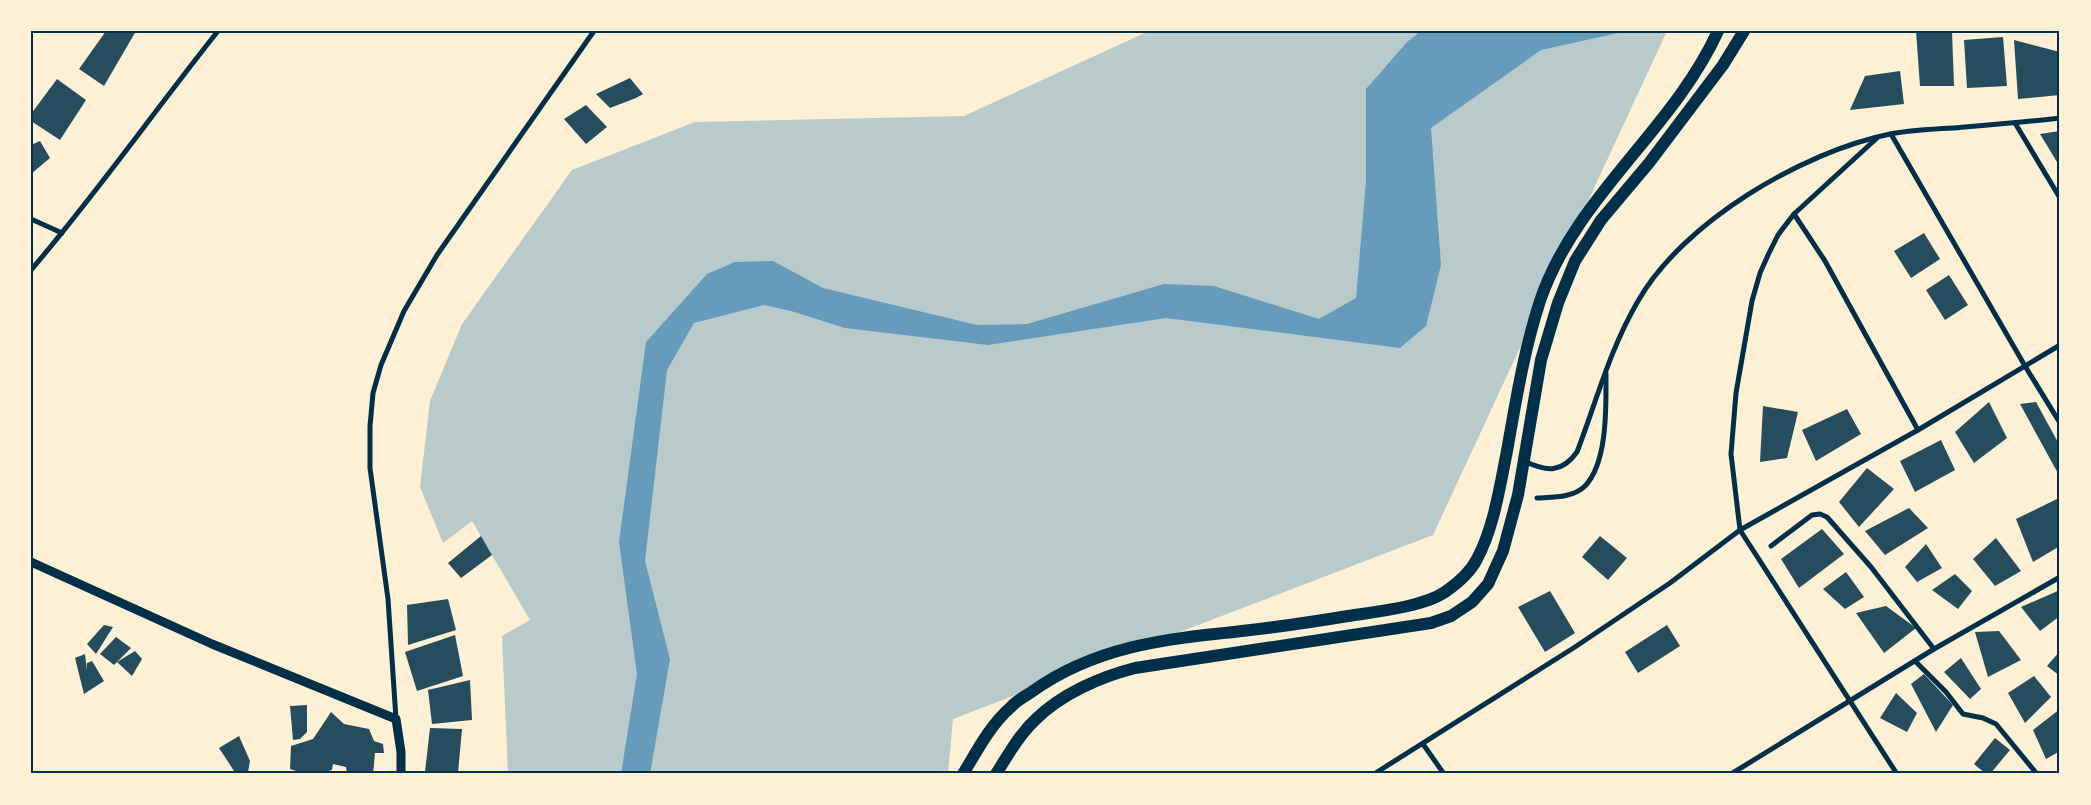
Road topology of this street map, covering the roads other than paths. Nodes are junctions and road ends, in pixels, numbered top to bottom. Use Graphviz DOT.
graph roads {
  1 [pos="218,31"];
  2 [pos="594,31"];
  3 [pos="1718,31"];
  4 [pos="1744,31"];
  5 [pos="2060,118"];
  6 [pos="2015,123"];
  7 [pos="1891,134"];
  8 [pos="1877,138"];
  9 [pos="2060,198"];
  10 [pos="1794,214"];
  11 [pos="31,219"];
  12 [pos="62,233"];
  13 [pos="31,270"];
  14 [pos="2060,344"];
  15 [pos="2025,366"];
  16 [pos="1606,369"];
  17 [pos="2060,423"];
  18 [pos="1918,430"];
  19 [pos="1524,461"];
  20 [pos="1537,498"];
  21 [pos="1740,530"];
  22 [pos="1771,546"];
  23 [pos="31,562"];
  24 [pos="2060,577"];
  25 [pos="1934,649"];
  26 [pos="1915,661"];
  27 [pos="1851,701"];
  28 [pos="396,719"];
  29 [pos="1423,744"];
  30 [pos="401,774"];
  31 [pos="963,774"];
  32 [pos="996,774"];
  33 [pos="1374,774"];
  34 [pos="1444,774"];
  35 [pos="1731,774"];
  36 [pos="1896,774"];
  37 [pos="2037,774"];
  1 -- 12 [label="street"];
  2 -- 28 [label="street"];
  3 -- 31 [label="main road"];
  4 -- 19 [label="main road"];
  5 -- 6 [label="street"];
  6 -- 7 [label="street"];
  6 -- 9 [label="street"];
  7 -- 8 [label="street"];
  7 -- 15 [label="street"];
  8 -- 10 [label="street"];
  8 -- 16 [label="street"];
  10 -- 18 [label="street"];
  10 -- 21 [label="street"];
  11 -- 12 [label="street"];
  12 -- 13 [label="street"];
  14 -- 15 [label="street"];
  15 -- 17 [label="street"];
  15 -- 18 [label="street"];
  16 -- 19 [label="street"];
  16 -- 20 [label="street"];
  18 -- 21 [label="street"];
  19 -- 32 [label="main road"];
  21 -- 27 [label="street"];
  21 -- 29 [label="street"];
  22 -- 25 [label="street"];
  23 -- 28 [label="street"];
  24 -- 25 [label="street"];
  25 -- 26 [label="street"];
  26 -- 27 [label="street"];
  26 -- 37 [label="street"];
  27 -- 35 [label="street"];
  27 -- 36 [label="street"];
  28 -- 30 [label="street"];
  29 -- 33 [label="street"];
  29 -- 34 [label="street"];
}
